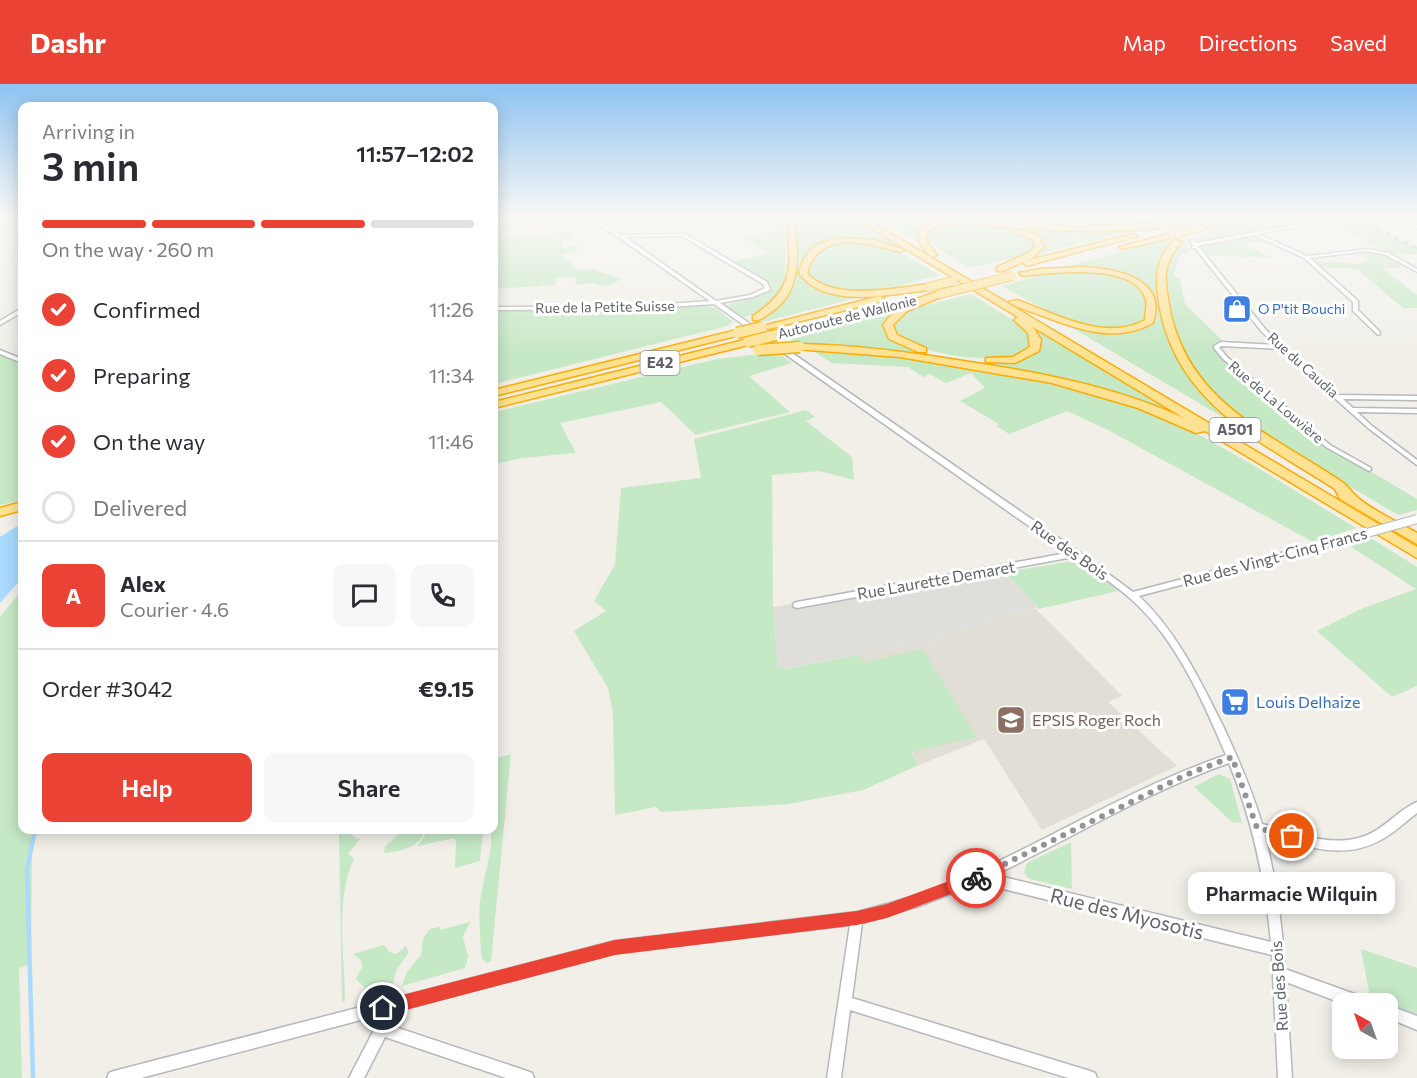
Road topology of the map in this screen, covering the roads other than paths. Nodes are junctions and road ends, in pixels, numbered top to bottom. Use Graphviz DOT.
graph roads {
  1 [pos="659,263"];
  2 [pos="729,263"];
  3 [pos="791,263"];
  4 [pos="805,263"];
  5 [pos="942,263"];
  6 [pos="1012,263"];
  7 [pos="1026,263"];
  8 [pos="1057,263"];
  9 [pos="1163,263"];
  10 [pos="1213,263"];
  11 [pos="1313,263"];
  12 [pos="1404,263"];
  13 [pos="1000,269"];
  14 [pos="1417,271"];
  15 [pos="1023,273"];
  16 [pos="929,287"];
  17 [pos="940,294"];
  18 [pos="716,304"];
  19 [pos="1012,305"];
  20 [pos="498,309"];
  21 [pos="18,312"];
  22 [pos="0,323"];
  23 [pos="734,331"];
  24 [pos="1378,333"];
  25 [pos="1282,347"];
  26 [pos="0,352"];
  27 [pos="18,359"];
  28 [pos="570,380"];
  29 [pos="498,392"];
  30 [pos="1337,397"];
  31 [pos="1417,398"];
  32 [pos="498,404"];
  33 [pos="1352,410"];
  34 [pos="1417,411"];
  35 [pos="1417,463"];
  36 [pos="1369,470"];
  37 [pos="1346,502"];
  38 [pos="18,507"];
  39 [pos="0,512"];
  40 [pos="1417,519"];
  41 [pos="1417,539"];
  42 [pos="1417,553"];
  43 [pos="1076,554"];
  44 [pos="1133,595"];
  45 [pos="797,605"];
  46 [pos="1232,757"];
  47 [pos="1417,807"];
  48 [pos="1257,828"];
  49 [pos="978,877"];
  50 [pos="857,918"];
  51 [pos="1277,950"];
  52 [pos="1279,973"];
  53 [pos="1333,993"];
  54 [pos="845,1002"];
  55 [pos="383,1008"];
  56 [pos="1398,1016"];
  57 [pos="1417,1023"];
  58 [pos="382,1029"];
  59 [pos="114,1078"];
  60 [pos="356,1078"];
  61 [pos="526,1078"];
  62 [pos="834,1078"];
  63 [pos="1090,1078"];
  64 [pos="1285,1078"];
  1 -- 18 [label="street, Rue des Bois"];
  2 -- 18 [label="street, Rue de la Petite Suisse"];
  3 -- 23 [label="highway"];
  4 -- 16 [label="highway"];
  5 -- 19 [label="highway, A501"];
  6 -- 13 [label="highway"];
  7 -- 13 [label="highway, Autoroute de Wallonie / E42"];
  8 -- 15 [label="highway, Autoroute de Wallonie / E42"];
  9 -- 37 [label="highway"];
  10 -- 25 [label="street, Rue du Caudia"];
  11 -- 24 [label="street"];
  12 -- 14 [label="street"];
  13 -- 16 [label="highway, Autoroute de Wallonie / E42, bridge"];
  15 -- 17 [label="highway, Autoroute de Wallonie / E42, bridge"];
  15 -- 19 [label="highway"];
  16 -- 23 [label="highway, Autoroute de Wallonie / E42, bridge"];
  17 -- 19 [label="highway"];
  17 -- 28 [label="highway, Autoroute de Wallonie / E42, bridge"];
  18 -- 20 [label="street, Rue de la Petite Suisse"];
  18 -- 43 [label="street, Rue des Bois"];
  19 -- 37 [label="highway, A501"];
  21 -- 22 [label="street"];
  23 -- 28 [label="highway, Autoroute de Wallonie / E42"];
  25 -- 30 [label="street, Rue du Caudia"];
  25 -- 36 [label="street, Rue de La Louvière"];
  26 -- 27 [label="street"];
  28 -- 29 [label="highway"];
  28 -- 32 [label="highway, Autoroute de Wallonie / E42"];
  28 -- 37 [label="highway, bridge"];
  30 -- 31 [label="street"];
  30 -- 33 [label="street, Rue du Caudia"];
  33 -- 34 [label="street"];
  33 -- 35 [label="street, Rue du Caudia"];
  37 -- 41 [label="highway, A501"];
  37 -- 42 [label="highway, A501"];
  38 -- 39 [label="highway"];
  40 -- 44 [label="street, Rue des Vingt-Cinq Francs, bridge"];
  43 -- 44 [label="street, Rue des Bois"];
  43 -- 45 [label="street, Rue Laurette Demaret"];
  44 -- 46 [label="street, Rue des Bois"];
  46 -- 48 [label="street, Rue des Bois"];
  46 -- 49 [label="street"];
  47 -- 48 [label="street"];
  48 -- 51 [label="street, Rue des Bois"];
  49 -- 50 [label="street"];
  49 -- 51 [label="street, Rue des Myosotis"];
  50 -- 54 [label="street"];
  50 -- 55 [label="street"];
  51 -- 52 [label="street, Rue des Bois"];
  52 -- 53 [label="street"];
  52 -- 64 [label="street, Rue des Bois"];
  54 -- 62 [label="street"];
  54 -- 63 [label="street"];
  55 -- 58 [label="street"];
  55 -- 59 [label="street"];
  56 -- 57 [label="street"];
  58 -- 60 [label="street"];
  58 -- 61 [label="street"];
}
